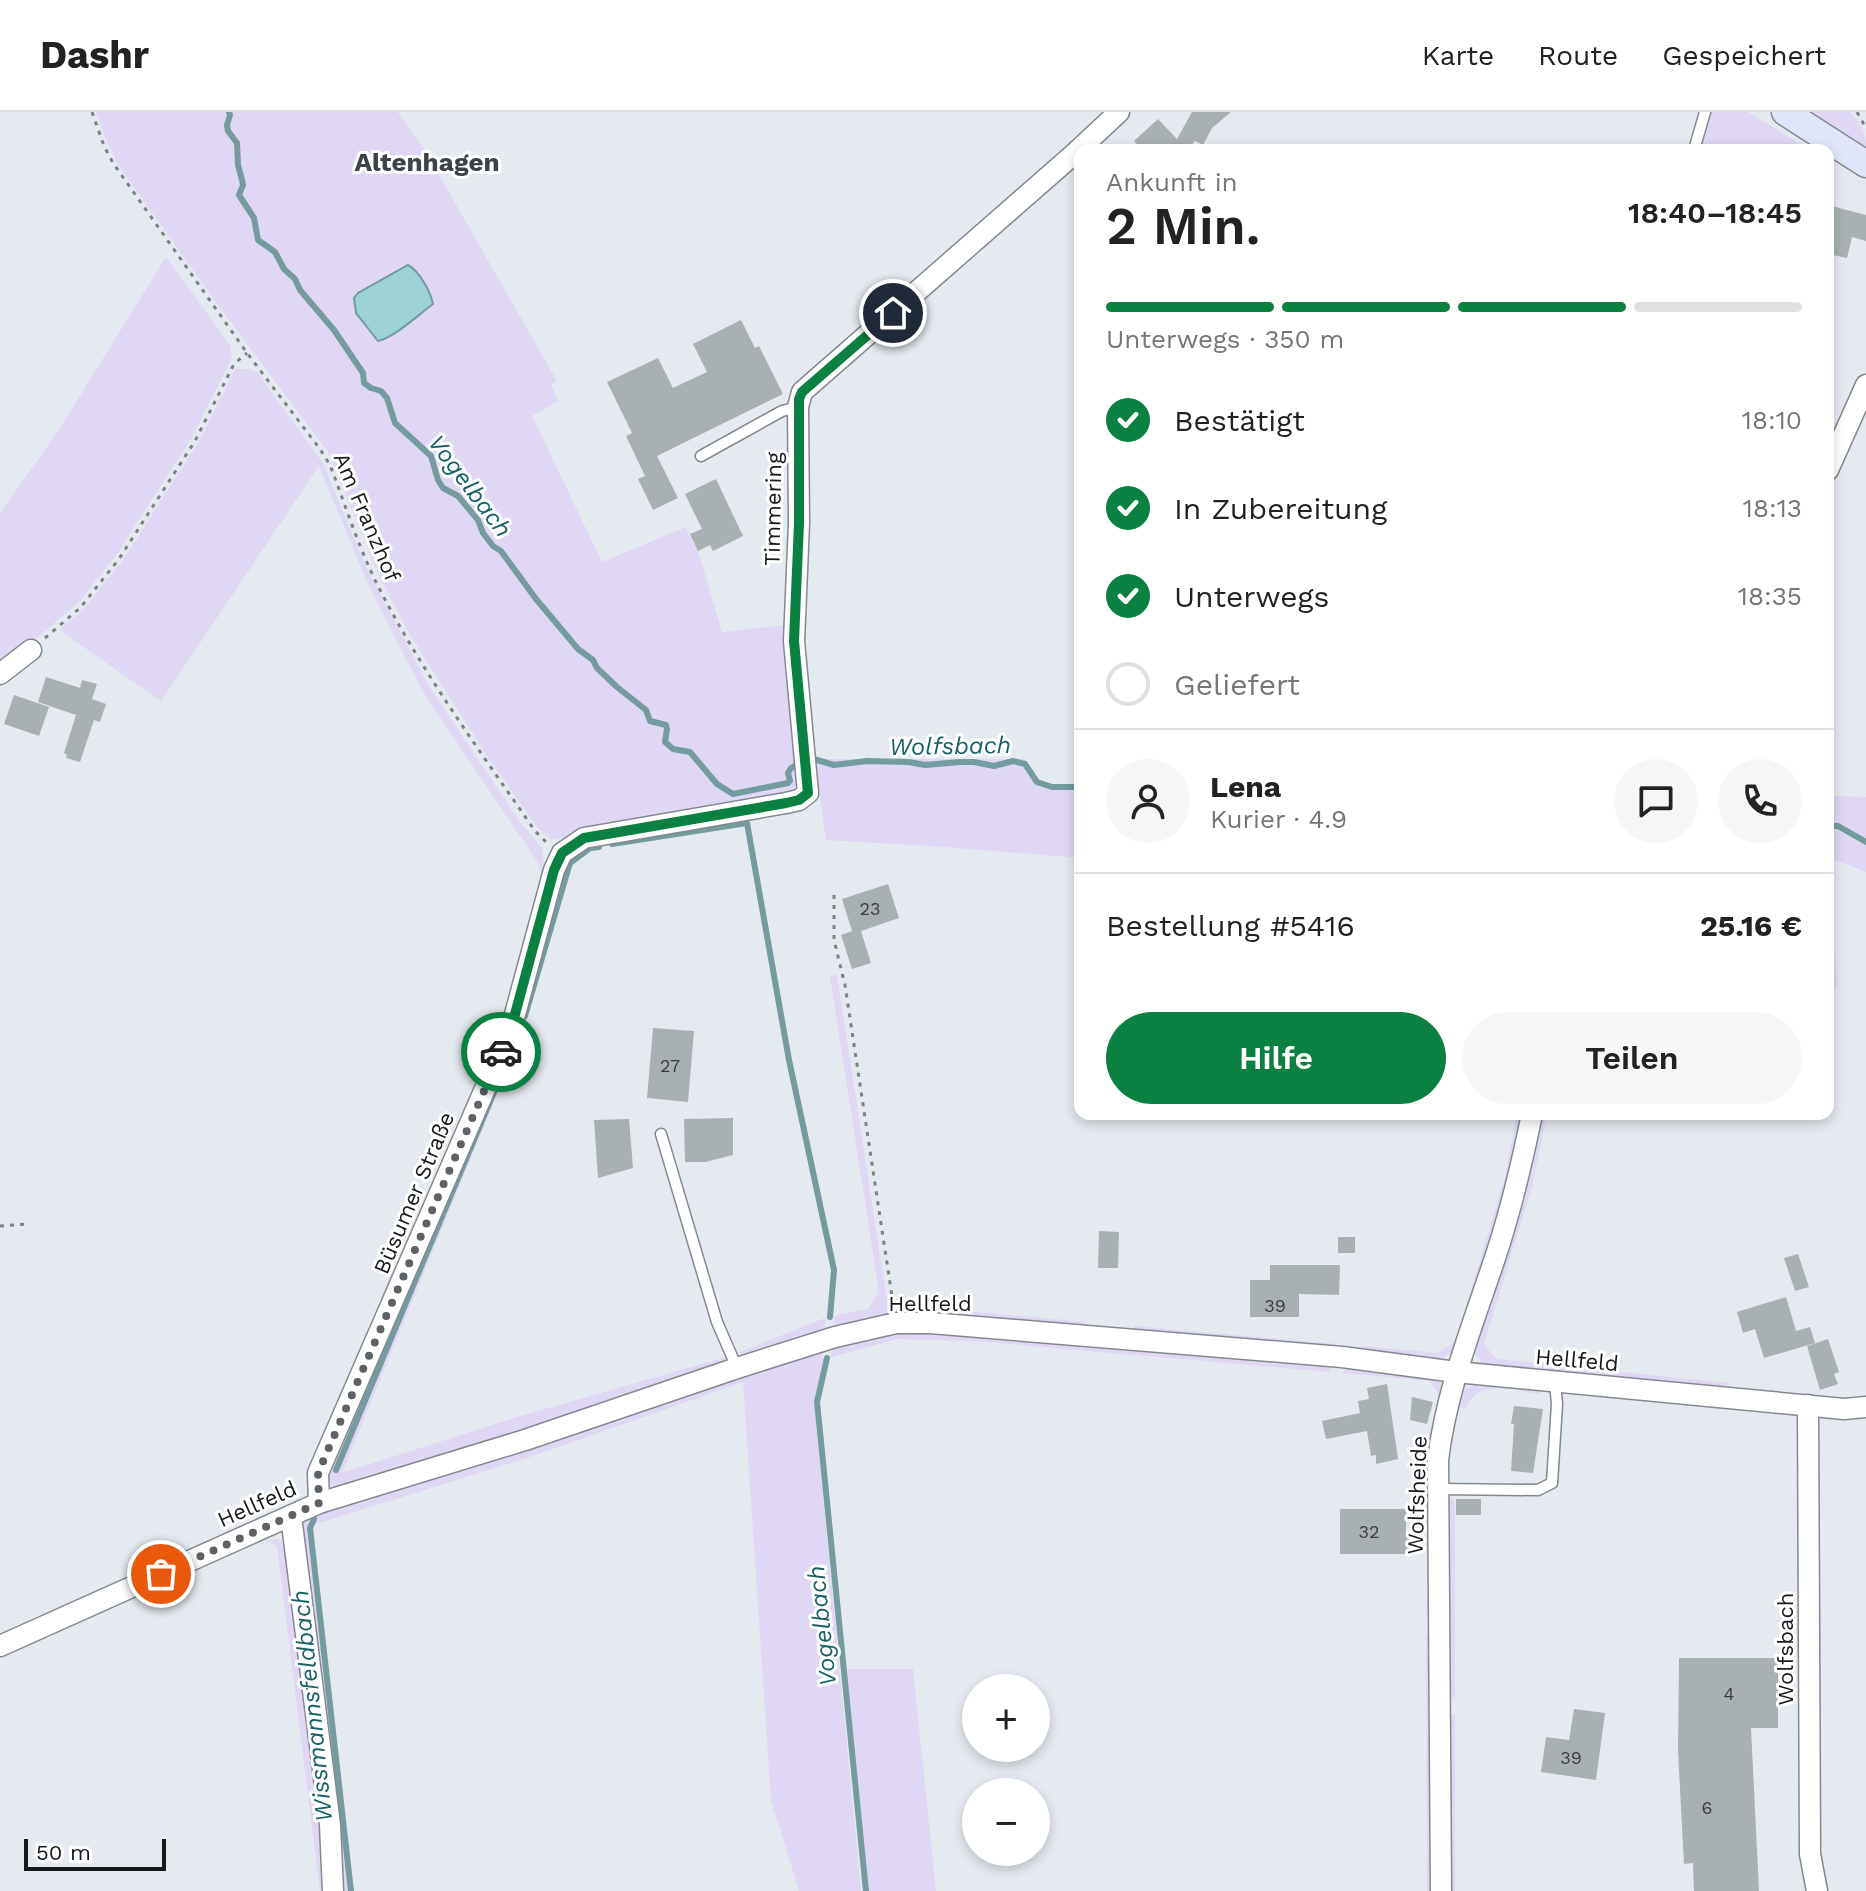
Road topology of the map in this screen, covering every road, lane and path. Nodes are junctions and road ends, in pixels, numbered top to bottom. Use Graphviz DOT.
graph roads {
  1 [pos="92,112"];
  2 [pos="1119,112"];
  3 [pos="1705,112"];
  4 [pos="1785,112"];
  5 [pos="1857,112"];
  6 [pos="1866,128"];
  7 [pos="1085,144"];
  8 [pos="1696,144"];
  9 [pos="1074,154"];
  10 [pos="1866,164"];
  11 [pos="247,353"];
  12 [pos="1866,385"];
  13 [pos="798,407"];
  14 [pos="701,456"];
  15 [pos="1834,457"];
  16 [pos="31,650"];
  17 [pos="0,674"];
  18 [pos="562,853"];
  19 [pos="834,895"];
  20 [pos="1531,1120"];
  21 [pos="661,1134"];
  22 [pos="29,1224"];
  23 [pos="0,1226"];
  24 [pos="896,1323"];
  25 [pos="737,1368"];
  26 [pos="1456,1372"];
  27 [pos="1555,1382"];
  28 [pos="1808,1405"];
  29 [pos="1866,1407"];
  30 [pos="1438,1489"];
  31 [pos="319,1503"];
  32 [pos="291,1516"];
  33 [pos="0,1646"];
  34 [pos="333,1891"];
  35 [pos="1441,1891"];
  36 [pos="1817,1891"];
  1 -- 11 [label="path, Am Franzhof"];
  2 -- 7 [label="street"];
  3 -- 8 [label="lane"];
  4 -- 10 [label="main road"];
  5 -- 6 [label="path"];
  9 -- 13 [label="street"];
  11 -- 16 [label="path"];
  11 -- 18 [label="path, Am Franzhof"];
  12 -- 15 [label="street"];
  13 -- 14 [label="lane"];
  13 -- 18 [label="street, Timmering"];
  16 -- 17 [label="street"];
  18 -- 31 [label="street, Büsumer Straße"];
  19 -- 24 [label="path"];
  20 -- 26 [label="street, Wolfsheide"];
  21 -- 25 [label="lane"];
  22 -- 23 [label="path"];
  24 -- 25 [label="street, Hellfeld"];
  24 -- 26 [label="street, Hellfeld"];
  25 -- 31 [label="street, Hellfeld"];
  26 -- 27 [label="street, Hellfeld"];
  26 -- 30 [label="street, Wolfsheide"];
  27 -- 28 [label="street, Hellfeld"];
  27 -- 30 [label="lane"];
  28 -- 29 [label="street, Hellfeld"];
  28 -- 36 [label="street, Wolfsbach"];
  30 -- 35 [label="street, Wolfsheide"];
  31 -- 32 [label="street, Hellfeld"];
  32 -- 33 [label="street, Hellfeld"];
  32 -- 34 [label="street"];
}
